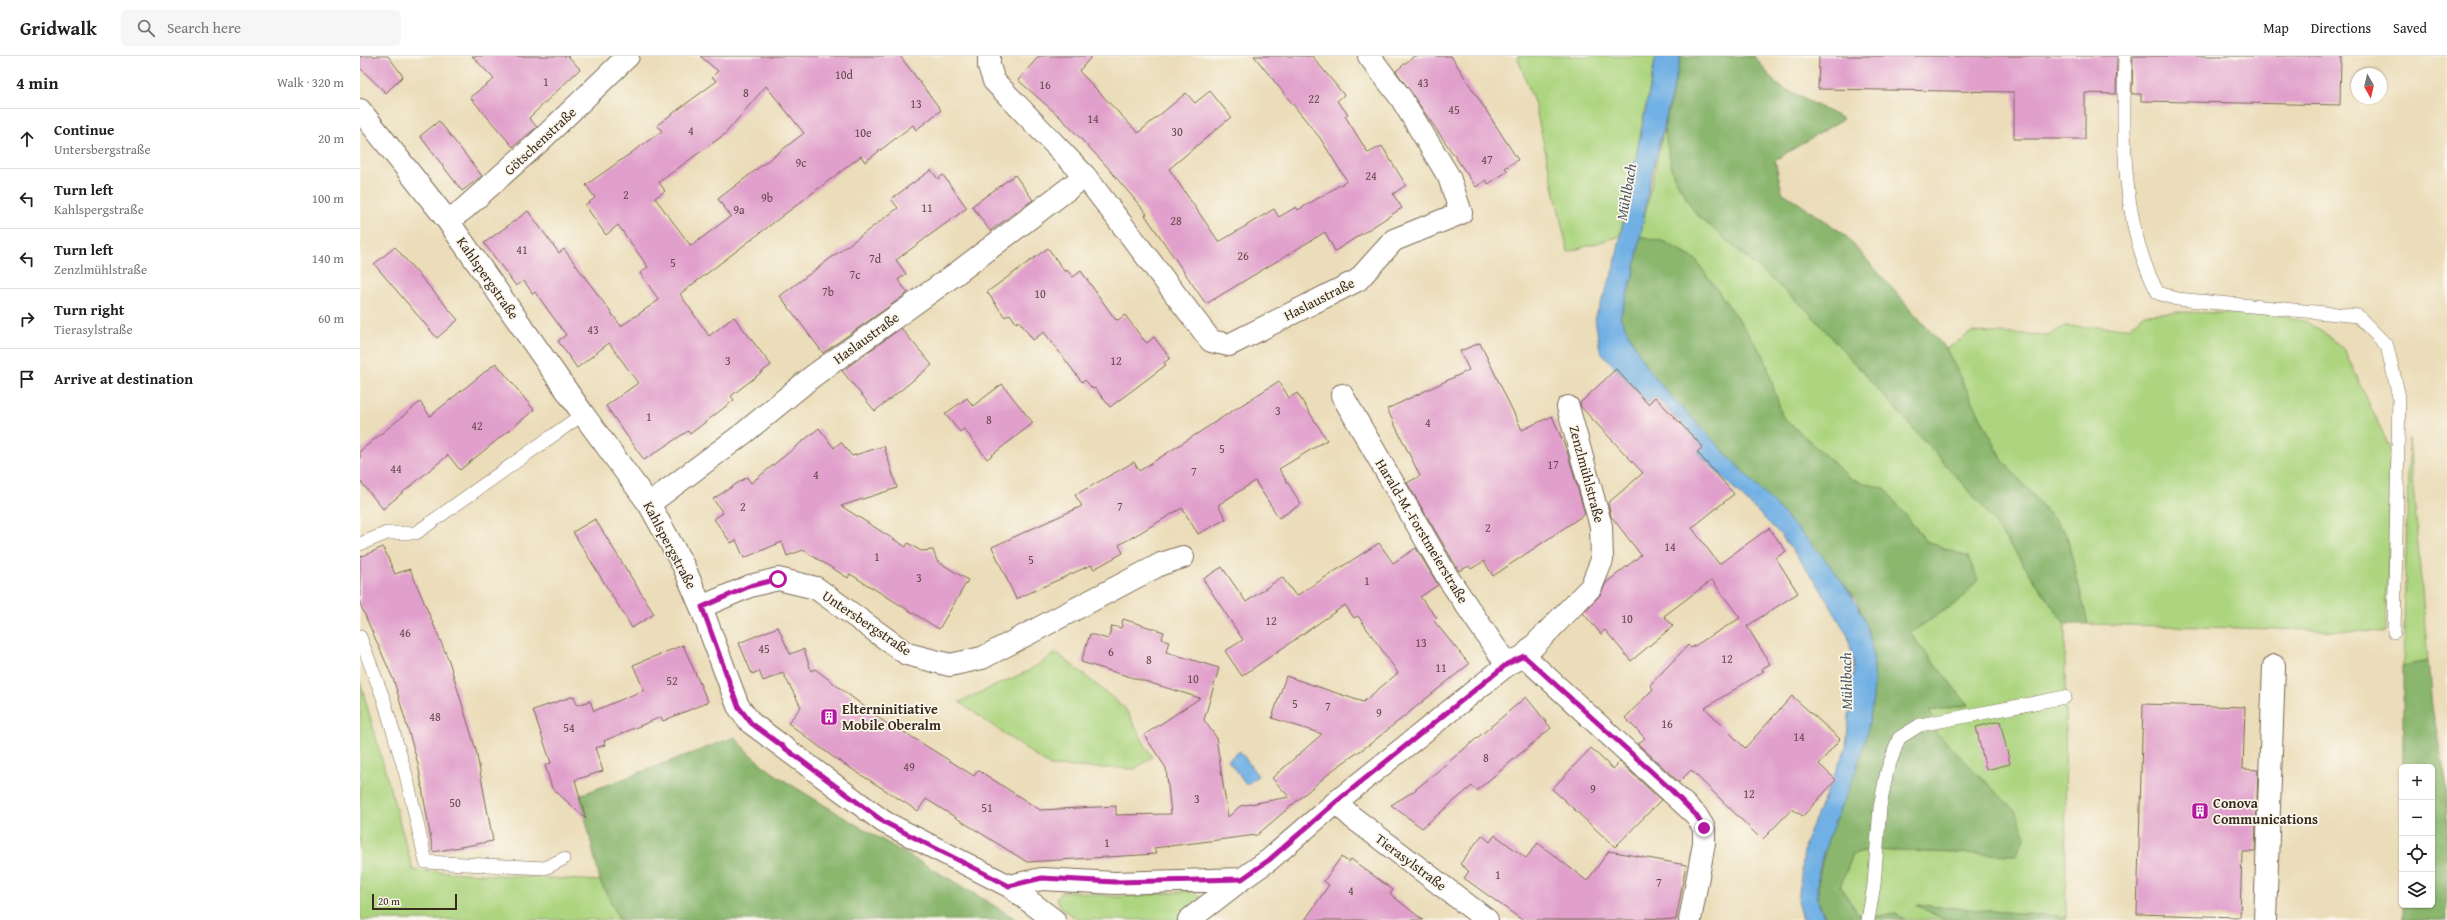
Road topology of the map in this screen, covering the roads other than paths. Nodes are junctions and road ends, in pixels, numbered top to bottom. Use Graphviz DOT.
graph roads {
  1 [pos="628,56"];
  2 [pos="989,56"];
  3 [pos="1369,56"];
  4 [pos="2125,56"];
  5 [pos="360,110"];
  6 [pos="1085,176"];
  7 [pos="448,221"];
  8 [pos="1342,395"];
  9 [pos="1568,407"];
  10 [pos="583,414"];
  11 [pos="649,504"];
  12 [pos="360,544"];
  13 [pos="1183,558"];
  14 [pos="702,607"];
  15 [pos="2394,632"];
  16 [pos="360,637"];
  17 [pos="1516,660"];
  18 [pos="2274,666"];
  19 [pos="2065,697"];
  20 [pos="1336,802"];
  21 [pos="563,859"];
  22 [pos="1242,879"];
  23 [pos="1009,886"];
  24 [pos="1054,920"];
  25 [pos="1189,920"];
  26 [pos="1487,920"];
  27 [pos="1690,920"];
  28 [pos="1868,920"];
  29 [pos="2265,920"];
  1 -- 7 [label="street, Götschenstraße"];
  2 -- 6 [label="street, Haslaustraße"];
  3 -- 6 [label="street, Haslaustraße"];
  4 -- 15 [label="lane"];
  5 -- 7 [label="street, Kahlspergstraße"];
  6 -- 11 [label="street, Haslaustraße"];
  7 -- 10 [label="street, Kahlspergstraße"];
  8 -- 17 [label="street, Harald-M.-Forstmeierstraße"];
  9 -- 17 [label="street, Zenzlmühlstraße"];
  10 -- 11 [label="street, Kahlspergstraße"];
  10 -- 12 [label="lane"];
  11 -- 14 [label="street, Kahlspergstraße"];
  13 -- 14 [label="street, Untersbergstraße"];
  14 -- 23 [label="street, Kahlspergstraße"];
  16 -- 21 [label="lane"];
  17 -- 20 [label="street, Zenzlmühlstraße"];
  17 -- 27 [label="street"];
  18 -- 29 [label="street"];
  19 -- 28 [label="lane"];
  20 -- 22 [label="street, Zenzlmühlstraße"];
  20 -- 26 [label="street, Tierasylstraße"];
  22 -- 23 [label="street"];
  22 -- 25 [label="street, Zenzlmühlstraße"];
  23 -- 24 [label="street, Kahlspergstraße"];
}
